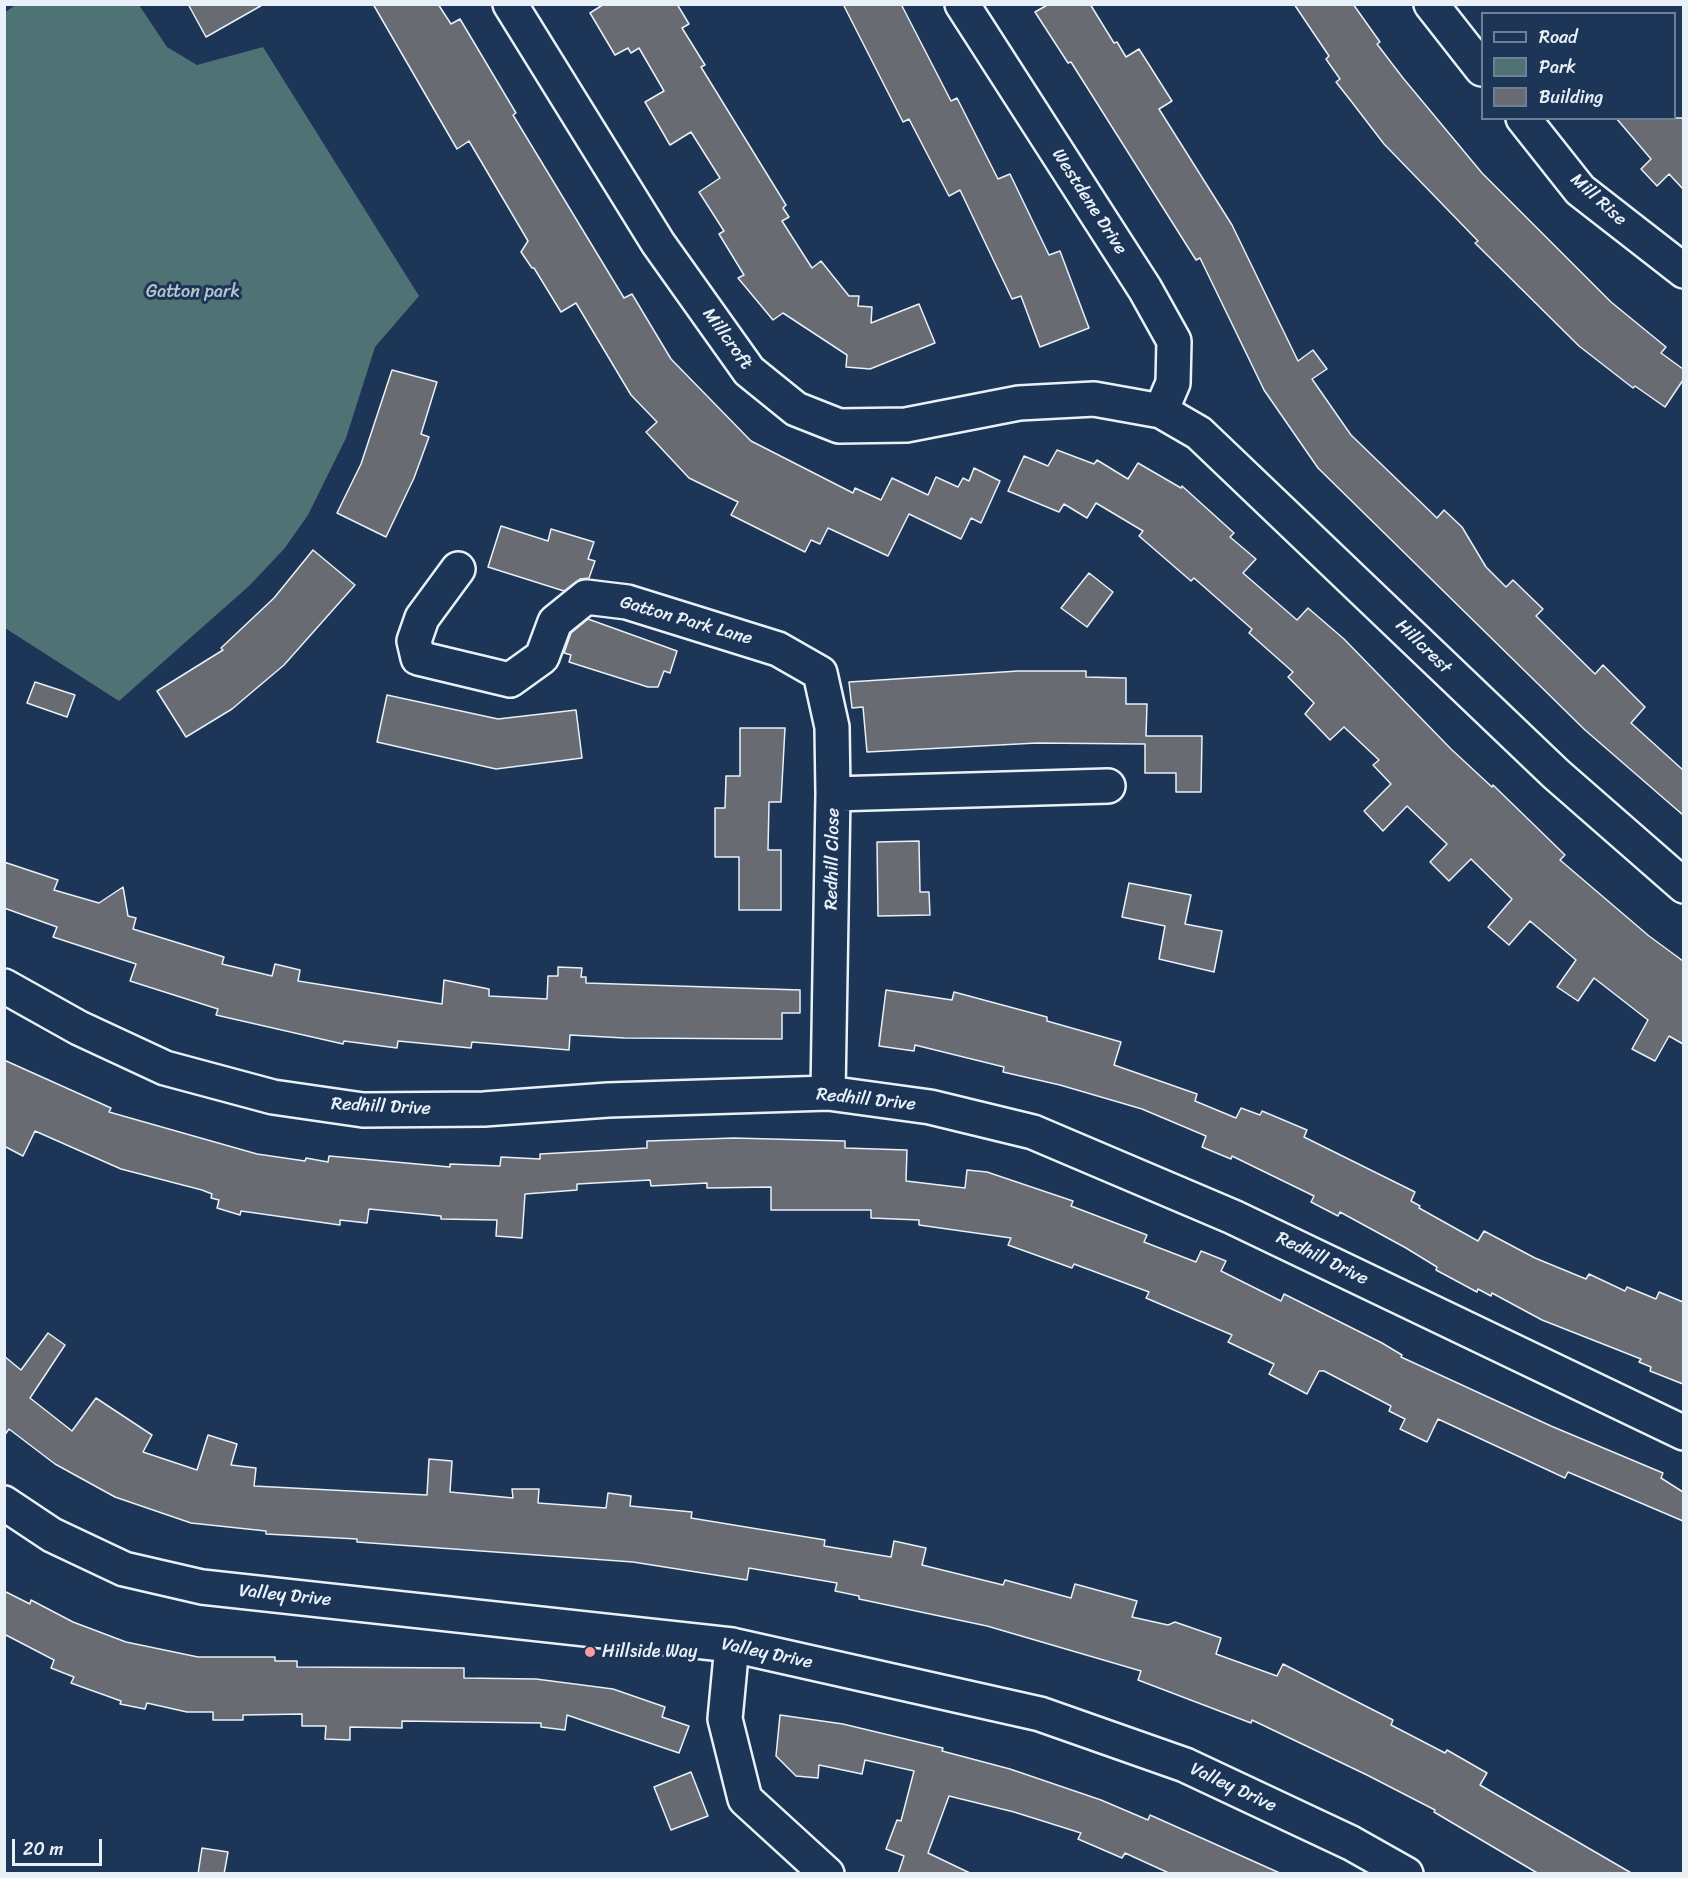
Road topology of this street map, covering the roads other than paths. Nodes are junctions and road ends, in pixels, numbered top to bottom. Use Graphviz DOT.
graph roads {
  1 [pos="510,4"];
  2 [pos="962,4"];
  3 [pos="1431,4"];
  4 [pos="1481,68"];
  5 [pos="1525,120"];
  6 [pos="1683,271"];
  7 [pos="1161,411"];
  8 [pos="458,569"];
  9 [pos="1108,786"];
  10 [pos="833,794"];
  11 [pos="1683,886"];
  12 [pos="4,986"];
  13 [pos="828,1093"];
  14 [pos="1683,1433"];
  15 [pos="4,1503"];
  16 [pos="732,1645"];
  17 [pos="827,1874"];
  18 [pos="1406,1874"];
  1 -- 7 [label="street, Millcroft"];
  2 -- 7 [label="street, Westdene Drive"];
  3 -- 4 [label="street"];
  5 -- 6 [label="street, Mill Rise"];
  7 -- 11 [label="street, Hillcrest"];
  8 -- 10 [label="street, Gatton Park Lane"];
  9 -- 10 [label="street, Redhill Close"];
  10 -- 13 [label="street, Redhill Close"];
  12 -- 13 [label="street, Redhill Drive"];
  13 -- 14 [label="street, Redhill Drive"];
  15 -- 16 [label="street, Valley Drive"];
  16 -- 17 [label="street"];
  16 -- 18 [label="street, Valley Drive"];
}
